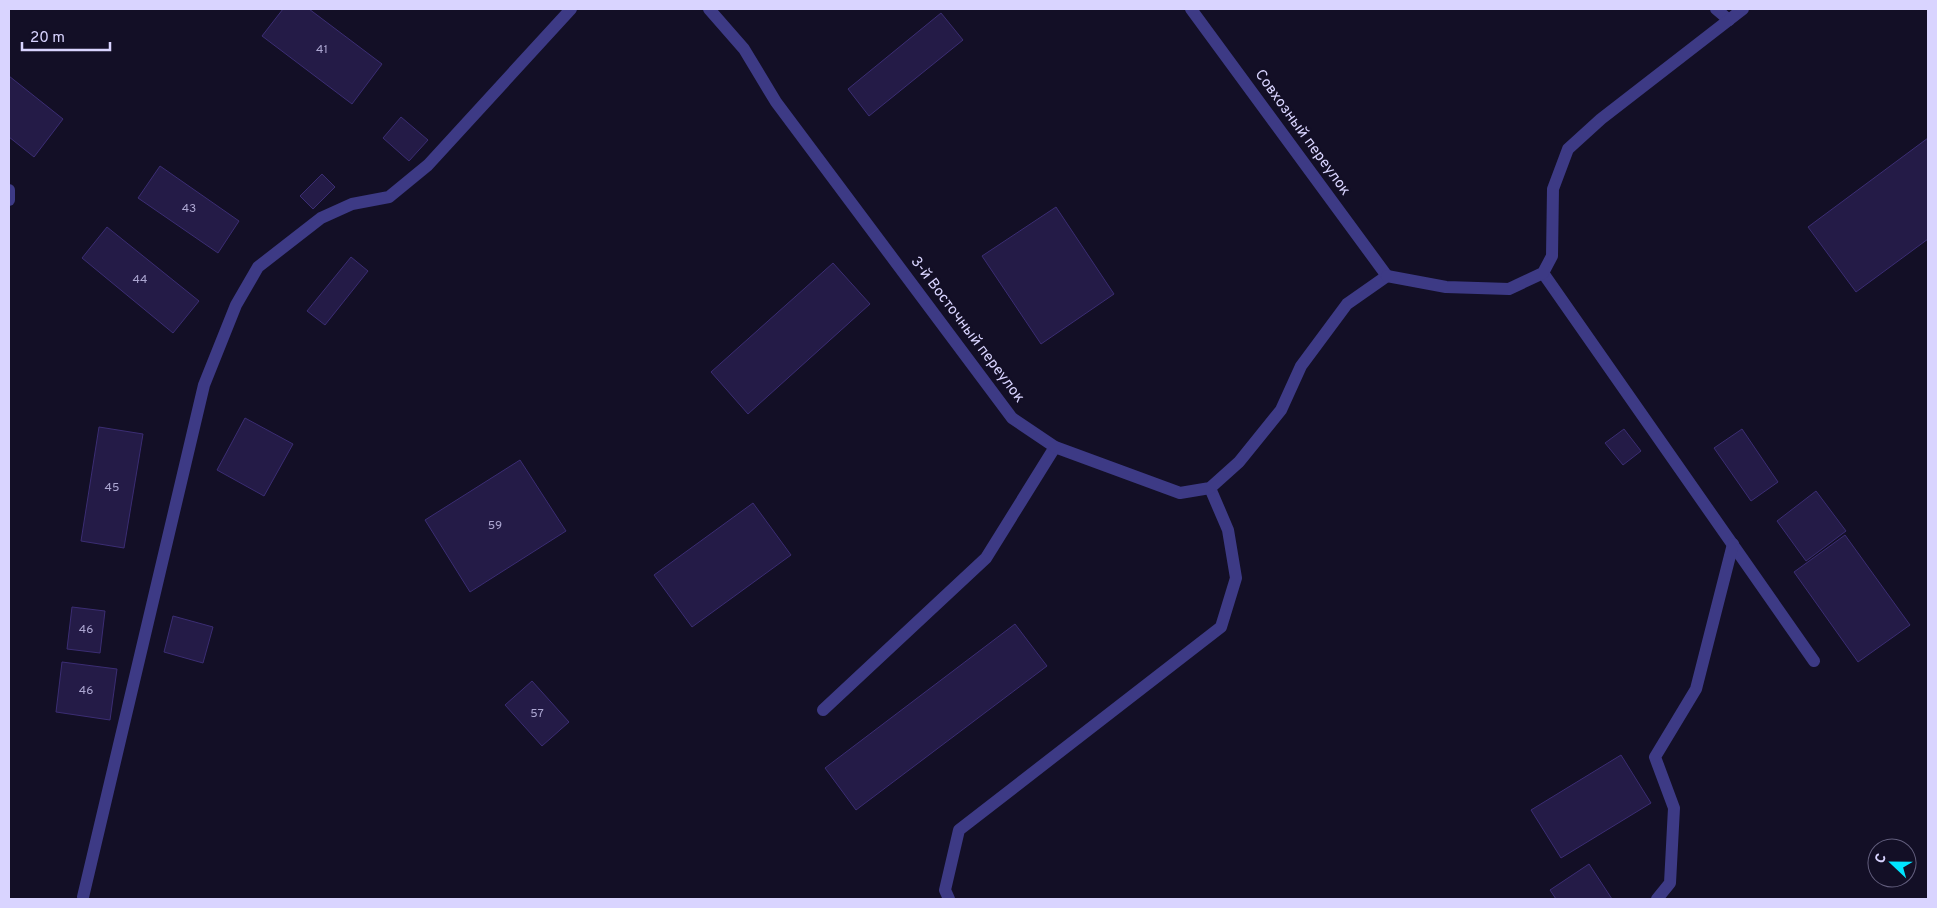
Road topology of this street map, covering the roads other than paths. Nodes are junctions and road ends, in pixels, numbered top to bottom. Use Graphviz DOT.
graph roads {
  1 [pos="571,9"];
  2 [pos="709,9"];
  3 [pos="1191,9"];
  4 [pos="1716,9"];
  5 [pos="1743,9"];
  6 [pos="1729,20"];
  7 [pos="9,190"];
  8 [pos="9,200"];
  9 [pos="1543,273"];
  10 [pos="1387,276"];
  11 [pos="1056,448"];
  12 [pos="1210,488"];
  13 [pos="1733,544"];
  14 [pos="1814,661"];
  15 [pos="823,710"];
  16 [pos="83,897"];
  17 [pos="949,899"];
  18 [pos="1657,899"];
  1 -- 16 [label="street"];
  2 -- 11 [label="street, 3-й Восточный переулок"];
  3 -- 10 [label="street, Совхозный переулок"];
  4 -- 6 [label="street"];
  5 -- 6 [label="street"];
  6 -- 9 [label="street"];
  7 -- 8 [label="street"];
  9 -- 10 [label="street"];
  9 -- 13 [label="street"];
  10 -- 12 [label="street"];
  11 -- 12 [label="street, 3-й Восточный переулок"];
  11 -- 15 [label="street"];
  12 -- 17 [label="street"];
  13 -- 14 [label="street"];
  13 -- 18 [label="street"];
}
